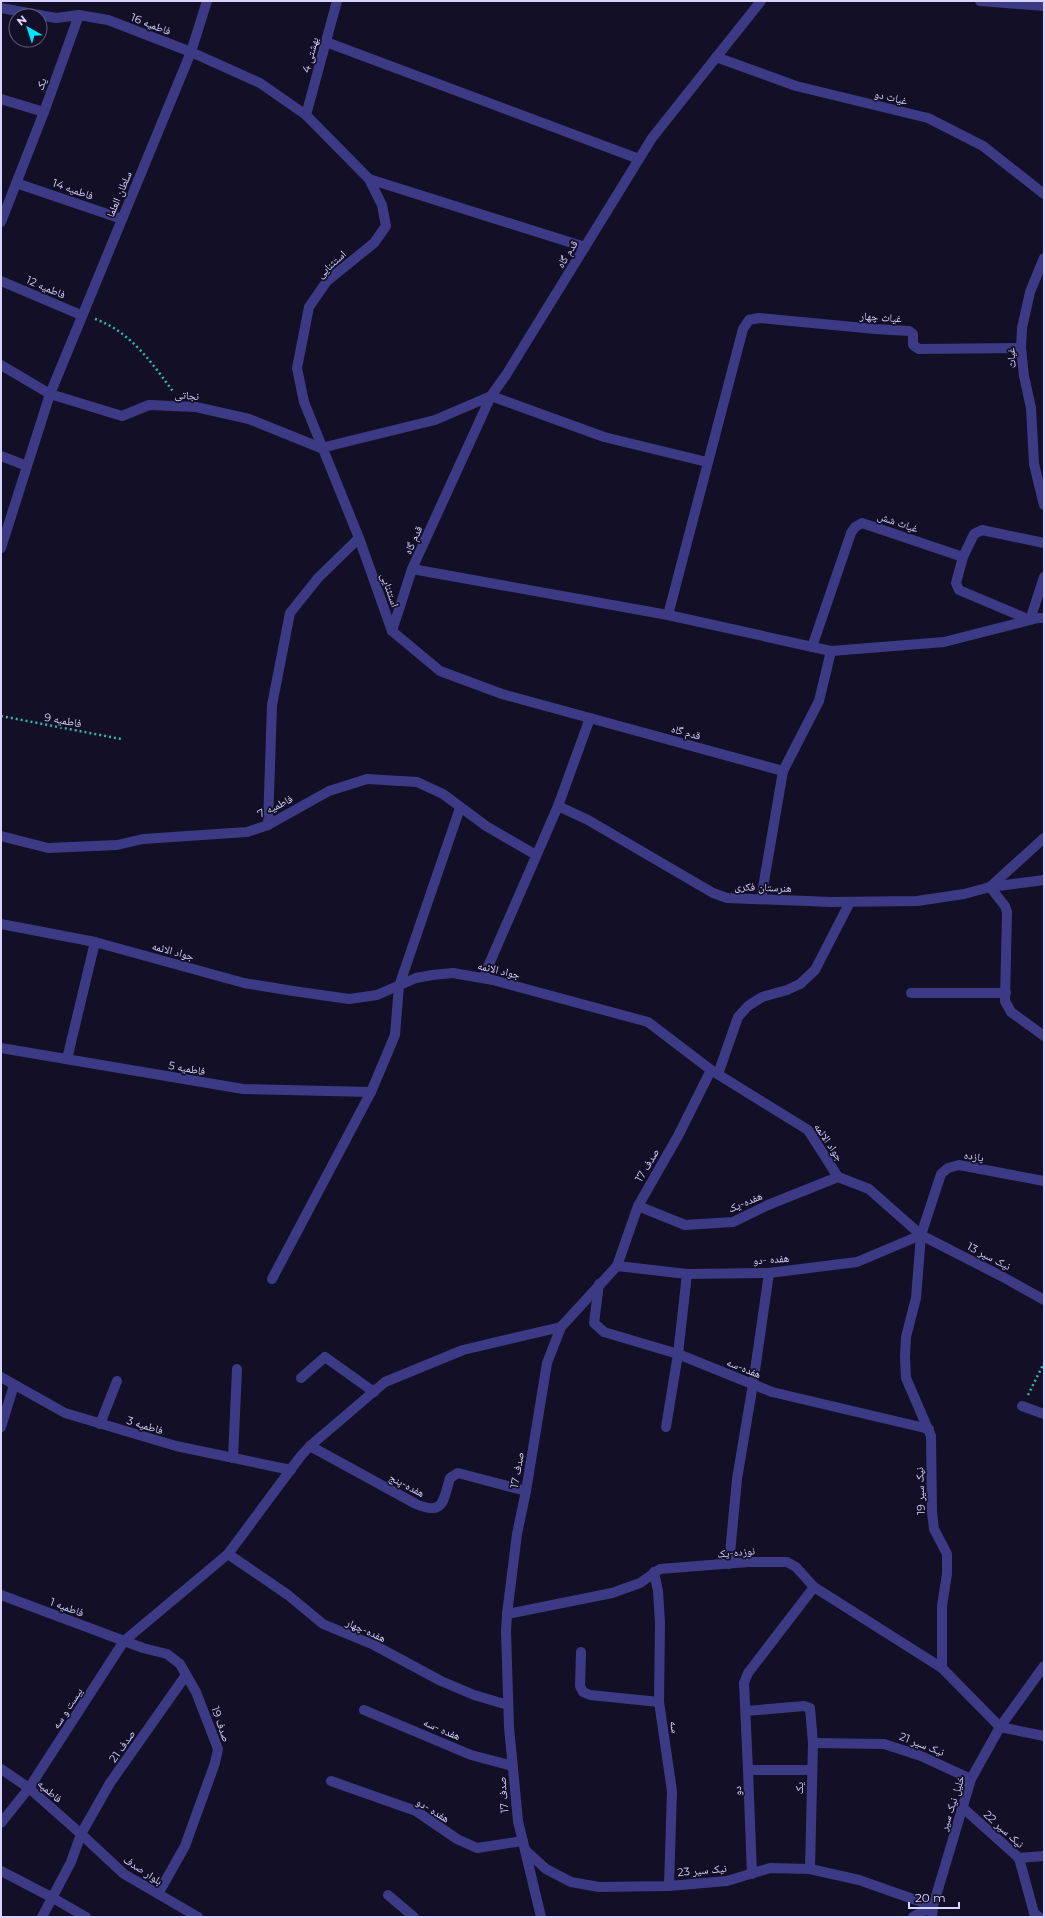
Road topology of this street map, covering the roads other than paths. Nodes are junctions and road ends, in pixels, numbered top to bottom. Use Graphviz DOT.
graph roads {
  1 [pos="206,1"];
  2 [pos="337,1"];
  3 [pos="761,1"];
  4 [pos="980,1"];
  5 [pos="1044,6"];
  6 [pos="1,8"];
  7 [pos="79,15"];
  8 [pos="326,42"];
  9 [pos="191,52"];
  10 [pos="716,57"];
  11 [pos="1,99"];
  12 [pos="44,112"];
  13 [pos="306,115"];
  14 [pos="639,159"];
  15 [pos="369,179"];
  16 [pos="16,183"];
  17 [pos="1044,194"];
  18 [pos="3,210"];
  19 [pos="122,219"];
  20 [pos="1,222"];
  21 [pos="585,247"];
  22 [pos="1044,258"];
  23 [pos="1040,279"];
  24 [pos="1,281"];
  25 [pos="82,315"];
  26 [pos="1021,348"];
  27 [pos="1,365"];
  28 [pos="50,394"];
  29 [pos="491,396"];
  30 [pos="321,448"];
  31 [pos="1,456"];
  32 [pos="708,462"];
  33 [pos="27,466"];
  34 [pos="1044,505"];
  35 [pos="359,538"];
  36 [pos="1044,544"];
  37 [pos="1,548"];
  38 [pos="963,557"];
  39 [pos="412,569"];
  40 [pos="1044,577"];
  41 [pos="668,615"];
  42 [pos="1044,618"];
  43 [pos="1030,620"];
  44 [pos="392,631"];
  45 [pos="812,648"];
  46 [pos="831,651"];
  47 [pos="590,718"];
  48 [pos="783,771"];
  49 [pos="558,806"];
  50 [pos="460,808"];
  51 [pos="268,825"];
  52 [pos="1,836"];
  53 [pos="1044,838"];
  54 [pos="536,855"];
  55 [pos="1044,880"];
  56 [pos="990,887"];
  57 [pos="761,899"];
  58 [pos="850,902"];
  59 [pos="1,924"];
  60 [pos="95,942"];
  61 [pos="483,978"];
  62 [pos="399,986"];
  63 [pos="911,993"];
  64 [pos="1006,993"];
  65 [pos="1044,1036"];
  66 [pos="1,1048"];
  67 [pos="67,1059"];
  68 [pos="714,1072"];
  69 [pos="371,1092"];
  70 [pos="838,1177"];
  71 [pos="1044,1181"];
  72 [pos="638,1206"];
  73 [pos="921,1235"];
  74 [pos="617,1266"];
  75 [pos="769,1273"];
  76 [pos="687,1274"];
  77 [pos="272,1279"];
  78 [pos="599,1284"];
  79 [pos="1044,1300"];
  80 [pos="561,1327"];
  81 [pos="678,1354"];
  82 [pos="237,1369"];
  83 [pos="1,1378"];
  84 [pos="301,1378"];
  85 [pos="117,1382"];
  86 [pos="753,1384"];
  87 [pos="14,1385"];
  88 [pos="374,1392"];
  89 [pos="1022,1406"];
  90 [pos="1044,1414"];
  91 [pos="100,1424"];
  92 [pos="1,1427"];
  93 [pos="666,1427"];
  94 [pos="929,1429"];
  95 [pos="310,1446"];
  96 [pos="233,1458"];
  97 [pos="291,1470"];
  98 [pos="526,1491"];
  99 [pos="228,1554"];
  100 [pos="728,1564"];
  101 [pos="654,1572"];
  102 [pos="814,1587"];
  103 [pos="1,1595"];
  104 [pos="507,1614"];
  105 [pos="124,1641"];
  106 [pos="581,1652"];
  107 [pos="1044,1666"];
  108 [pos="942,1668"];
  109 [pos="186,1675"];
  110 [pos="659,1702"];
  111 [pos="508,1705"];
  112 [pos="364,1710"];
  113 [pos="746,1711"];
  114 [pos="1000,1727"];
  115 [pos="1044,1736"];
  116 [pos="813,1743"];
  117 [pos="512,1766"];
  118 [pos="1,1768"];
  119 [pos="748,1770"];
  120 [pos="811,1770"];
  121 [pos="971,1779"];
  122 [pos="331,1781"];
  123 [pos="29,1788"];
  124 [pos="962,1807"];
  125 [pos="1,1823"];
  126 [pos="81,1834"];
  127 [pos="524,1845"];
  128 [pos="1044,1856"];
  129 [pos="1018,1858"];
  130 [pos="810,1869"];
  131 [pos="1,1871"];
  132 [pos="752,1874"];
  133 [pos="669,1886"];
  134 [pos="158,1894"];
  135 [pos="388,1896"];
  136 [pos="53,1898"];
  137 [pos="933,1906"];
  138 [pos="42,1917"];
  139 [pos="86,1917"];
  140 [pos="198,1917"];
  141 [pos="414,1917"];
  142 [pos="541,1917"];
  143 [pos="914,1917"];
  144 [pos="932,1917"];
  145 [pos="1039,1917"];
  1 -- 9 [label="street, سلطان العلما"];
  2 -- 8 [label="street, بهشتی 4"];
  3 -- 10 [label="street, قدم گاه"];
  4 -- 5 [label="street"];
  6 -- 7 [label="street"];
  7 -- 9 [label="street, فاطمیه 16"];
  7 -- 12 [label="street, یک"];
  8 -- 13 [label="street, بهشتی 4"];
  8 -- 14 [label="street"];
  9 -- 13 [label="street, استثنایی"];
  9 -- 19 [label="street, سلطان العلما"];
  10 -- 14 [label="street, قدم گاه"];
  10 -- 17 [label="street, غیاث دو"];
  11 -- 12 [label="street"];
  12 -- 16 [label="street, یک"];
  13 -- 15 [label="street, استثنایی"];
  14 -- 21 [label="street, قدم گاه"];
  15 -- 21 [label="street"];
  15 -- 30 [label="street, استثنایی"];
  16 -- 18 [label="street, یک"];
  16 -- 19 [label="street, فاطمیه 14"];
  18 -- 20 [label="street, یک"];
  19 -- 25 [label="street, سلطان العلما"];
  21 -- 29 [label="street, قدم گاه"];
  22 -- 23 [label="street, غیاث"];
  23 -- 26 [label="street, غیاث"];
  24 -- 25 [label="street, فاطمیه 12"];
  25 -- 28 [label="street, سلطان العلما"];
  26 -- 32 [label="street, غیاث چهار"];
  26 -- 34 [label="street, غیاث"];
  27 -- 28 [label="street"];
  28 -- 30 [label="street, نجاتی"];
  28 -- 33 [label="street, سلطان العلما"];
  29 -- 30 [label="street"];
  29 -- 32 [label="street"];
  29 -- 39 [label="street, قدم گاه"];
  30 -- 35 [label="street, استثنایی"];
  31 -- 33 [label="street"];
  32 -- 41 [label="street"];
  33 -- 37 [label="street, سلطان العلما"];
  35 -- 44 [label="street, استثنایی"];
  35 -- 51 [label="street"];
  36 -- 38 [label="street"];
  38 -- 43 [label="street"];
  38 -- 45 [label="street, غیاث شش"];
  39 -- 41 [label="street"];
  39 -- 44 [label="street, قدم گاه"];
  40 -- 43 [label="street"];
  41 -- 45 [label="street"];
  42 -- 43 [label="street"];
  43 -- 46 [label="street"];
  44 -- 47 [label="street, قدم گاه"];
  45 -- 46 [label="street"];
  46 -- 48 [label="street"];
  47 -- 48 [label="street, قدم گاه"];
  47 -- 49 [label="street"];
  48 -- 57 [label="street"];
  49 -- 54 [label="street"];
  49 -- 57 [label="street, هنرستان فکری"];
  50 -- 51 [label="street, فاطمیه 7"];
  50 -- 54 [label="street, فاطمیه 7"];
  50 -- 62 [label="street"];
  51 -- 52 [label="street, فاطمیه 7"];
  53 -- 56 [label="street"];
  54 -- 61 [label="street"];
  55 -- 56 [label="street, هنرستان فکری"];
  56 -- 58 [label="street, هنرستان فکری"];
  56 -- 64 [label="street"];
  57 -- 58 [label="street, هنرستان فکری"];
  58 -- 68 [label="street, صدف 17"];
  59 -- 60 [label="street, جواد الائمه"];
  60 -- 62 [label="street, جواد الائمه"];
  60 -- 67 [label="street"];
  61 -- 62 [label="street, جواد الائمه"];
  61 -- 68 [label="street, جواد الائمه"];
  62 -- 69 [label="street"];
  63 -- 64 [label="street"];
  64 -- 65 [label="street"];
  66 -- 67 [label="street, فاطمیه 5"];
  67 -- 69 [label="street, فاطمیه 5"];
  68 -- 70 [label="street, جواد الائمه"];
  68 -- 72 [label="street, صدف 17"];
  69 -- 77 [label="street"];
  70 -- 72 [label="street, هفده-یک"];
  70 -- 73 [label="street, جواد الائمه"];
  71 -- 73 [label="street, یازده"];
  72 -- 74 [label="street, صدف 17"];
  73 -- 75 [label="street, هفده -دو"];
  73 -- 79 [label="street, نیک سیر 13"];
  73 -- 94 [label="street, نیک سیر 19"];
  74 -- 76 [label="street, هفده -دو"];
  74 -- 78 [label="street, صدف 17"];
  75 -- 76 [label="street, هفده -دو"];
  75 -- 86 [label="street"];
  76 -- 81 [label="street"];
  78 -- 80 [label="street, صدف 17"];
  78 -- 81 [label="street, هفده-سه"];
  80 -- 88 [label="street, بیست و سه"];
  80 -- 98 [label="street, صدف 17"];
  81 -- 86 [label="street, هفده-سه"];
  81 -- 93 [label="street"];
  82 -- 96 [label="street"];
  83 -- 87 [label="street, فاطمیه 3"];
  84 -- 88 [label="street"];
  85 -- 91 [label="street"];
  86 -- 94 [label="street, هفده-سه"];
  86 -- 100 [label="street"];
  87 -- 91 [label="street, فاطمیه 3"];
  87 -- 92 [label="street"];
  88 -- 95 [label="street, بیست و سه"];
  89 -- 90 [label="street"];
  91 -- 96 [label="street, فاطمیه 3"];
  94 -- 108 [label="street, نیک سیر 19"];
  95 -- 97 [label="street, بیست و سه"];
  95 -- 98 [label="street, هفده-پنج"];
  96 -- 97 [label="street, فاطمیه 3"];
  97 -- 99 [label="street, بیست و سه"];
  98 -- 104 [label="street, صدف 17"];
  99 -- 105 [label="street, بیست و سه"];
  99 -- 111 [label="street, هفده-چهار"];
  100 -- 101 [label="street, نوزده-یک"];
  100 -- 102 [label="street, نوزده-یک"];
  101 -- 104 [label="street, نوزده-یک"];
  101 -- 110 [label="street, سه"];
  102 -- 108 [label="street, نوزده-یک"];
  102 -- 113 [label="street"];
  103 -- 105 [label="street, فاطمیه 1"];
  104 -- 111 [label="street, صدف 17"];
  105 -- 109 [label="street, صدف 19"];
  105 -- 123 [label="street, بیست و سه"];
  106 -- 110 [label="street"];
  107 -- 114 [label="street, خلیل نیک سیر"];
  108 -- 114 [label="street"];
  109 -- 126 [label="street, صدف 21"];
  109 -- 134 [label="street, صدف 19"];
  110 -- 133 [label="street, سه"];
  111 -- 117 [label="street, صدف 17"];
  112 -- 117 [label="street, هفده -سه"];
  113 -- 116 [label="street, یک"];
  113 -- 119 [label="street"];
  114 -- 115 [label="street"];
  114 -- 121 [label="street, خلیل نیک سیر"];
  116 -- 120 [label="street, یک"];
  116 -- 121 [label="street, نیک سیر 21"];
  117 -- 127 [label="street, صدف 17"];
  118 -- 123 [label="street, فاطمیه"];
  119 -- 120 [label="street, دو"];
  119 -- 132 [label="street, دو"];
  120 -- 130 [label="street, یک"];
  121 -- 124 [label="street, خلیل نیک سیر"];
  122 -- 127 [label="street, هفده -دو"];
  123 -- 125 [label="street, بیست و سه"];
  123 -- 126 [label="street, فاطمیه"];
  124 -- 129 [label="street, نیک سیر 22"];
  124 -- 137 [label="street, خلیل نیک سیر"];
  126 -- 134 [label="street, بلوار صدف"];
  126 -- 136 [label="street, صدف 21"];
  127 -- 133 [label="street, نیک سیر 23"];
  127 -- 142 [label="street, صدف 17"];
  128 -- 129 [label="street"];
  129 -- 145 [label="street, نیک سیر 22"];
  130 -- 132 [label="street, نیک سیر 23"];
  130 -- 137 [label="street, نیک سیر 23"];
  131 -- 136 [label="street"];
  132 -- 133 [label="street, نیک سیر 23"];
  134 -- 140 [label="street, بلوار صدف"];
  135 -- 141 [label="street"];
  136 -- 138 [label="street, صدف 21"];
  136 -- 139 [label="street"];
  137 -- 143 [label="street"];
  137 -- 144 [label="street, خلیل نیک سیر"];
}
